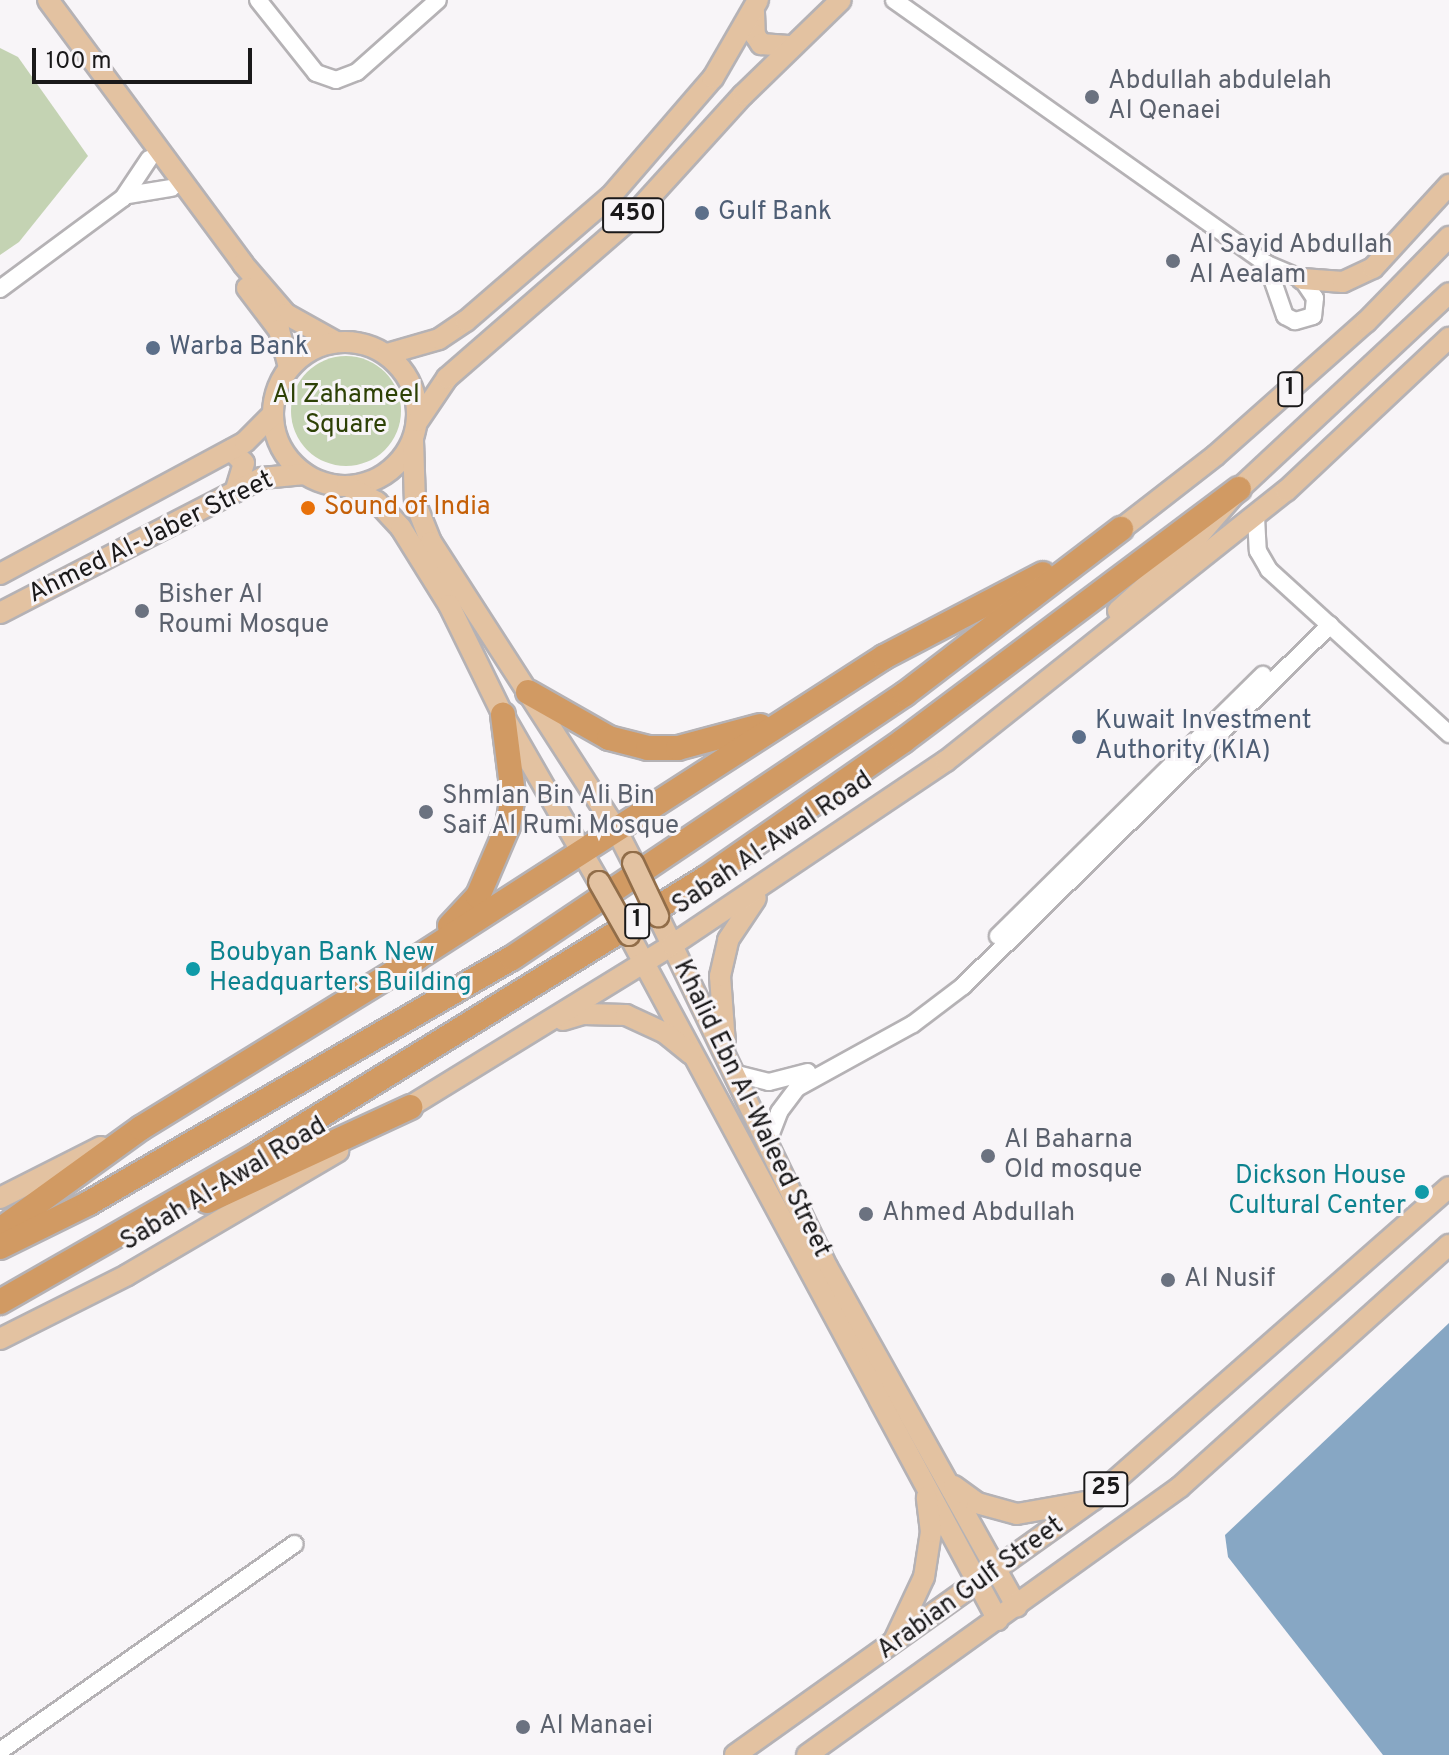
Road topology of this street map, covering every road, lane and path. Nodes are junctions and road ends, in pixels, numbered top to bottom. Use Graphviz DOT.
graph roads {
  1 [pos="32,0"];
  2 [pos="48,0"];
  3 [pos="258,0"];
  4 [pos="438,0"];
  5 [pos="841,0"];
  6 [pos="881,0"];
  7 [pos="897,3"];
  8 [pos="756,6"];
  9 [pos="792,46"];
  10 [pos="149,159"];
  11 [pos="1449,185"];
  12 [pos="171,188"];
  13 [pos="123,198"];
  14 [pos="1449,237"];
  15 [pos="1267,264"];
  16 [pos="1302,279"];
  17 [pos="0,289"];
  18 [pos="1449,293"];
  19 [pos="466,321"];
  20 [pos="1449,338"];
  21 [pos="488,341"];
  22 [pos="336,342"];
  23 [pos="1449,346"];
  24 [pos="387,354"];
  25 [pos="1449,361"];
  26 [pos="289,368"];
  27 [pos="272,415"];
  28 [pos="415,431"];
  29 [pos="231,450"];
  30 [pos="305,474"];
  31 [pos="347,486"];
  32 [pos="1239,489"];
  33 [pos="235,492"];
  34 [pos="1256,517"];
  35 [pos="1121,529"];
  36 [pos="1098,545"];
  37 [pos="0,574"];
  38 [pos="0,613"];
  39 [pos="1326,621"];
  40 [pos="528,692"];
  41 [pos="503,715"];
  42 [pos="792,715"];
  43 [pos="1449,734"];
  44 [pos="946,761"];
  45 [pos="616,829"];
  46 [pos="582,851"];
  47 [pos="773,880"];
  48 [pos="672,945"];
  49 [pos="417,958"];
  50 [pos="644,963"];
  51 [pos="541,1028"];
  52 [pos="700,1061"];
  53 [pos="729,1065"];
  54 [pos="803,1079"];
  55 [pos="410,1107"];
  56 [pos="141,1128"];
  57 [pos="767,1144"];
  58 [pos="1449,1187"];
  59 [pos="0,1198"];
  60 [pos="0,1230"];
  61 [pos="109,1243"];
  62 [pos="1449,1245"];
  63 [pos="0,1247"];
  64 [pos="0,1302"];
  65 [pos="0,1339"];
  66 [pos="933,1479"];
  67 [pos="1093,1500"];
  68 [pos="294,1544"];
  69 [pos="997,1572"];
  70 [pos="980,1585"];
  71 [pos="1017,1607"];
  72 [pos="998,1620"];
  73 [pos="891,1647"];
  74 [pos="0,1751"];
  75 [pos="735,1755"];
  76 [pos="807,1755"];
  1 -- 10 [label="main road"];
  2 -- 22 [label="main road"];
  3 -- 4 [label="street"];
  5 -- 9 [label="main road, 450"];
  6 -- 7 [label="street"];
  7 -- 15 [label="street"];
  8 -- 9 [label="main road"];
  8 -- 19 [label="main road, 450"];
  9 -- 21 [label="main road, 450"];
  10 -- 12 [label="main road"];
  10 -- 13 [label="street"];
  11 -- 16 [label="main road"];
  12 -- 13 [label="street"];
  12 -- 26 [label="main road"];
  13 -- 17 [label="street"];
  14 -- 35 [label="main road, 1"];
  15 -- 16 [label="street"];
  15 -- 16 [label="street"];
  18 -- 32 [label="main road, 1"];
  19 -- 21 [label="main road"];
  19 -- 24 [label="main road, 450"];
  20 -- 34 [label="main road, Sabah Al-Awal Road"];
  21 -- 28 [label="main road, 450"];
  22 -- 24 [label="main road"];
  22 -- 26 [label="main road"];
  23 -- 25 [label="street"];
  24 -- 28 [label="main road"];
  26 -- 27 [label="main road"];
  27 -- 29 [label="main road, Ahmed Al-Jaber Street"];
  27 -- 30 [label="main road"];
  28 -- 31 [label="main road, 450"];
  28 -- 40 [label="main road, Khalid Ebn Al-Waleed Street"];
  29 -- 33 [label="main road"];
  29 -- 37 [label="main road, Ahmed Al-Jaber Street"];
  30 -- 31 [label="main road"];
  30 -- 33 [label="main road, Ahmed Al-Jaber Street"];
  31 -- 41 [label="main road, Khalid Ebn Al-Waleed Street"];
  32 -- 44 [label="main road"];
  32 -- 61 [label="highway, Sabah Al-Awal Road / 1"];
  33 -- 38 [label="main road, Ahmed Al-Jaber Street"];
  34 -- 39 [label="street"];
  34 -- 44 [label="main road, Sabah Al-Awal Road"];
  35 -- 36 [label="highway, Sabah Al-Awal Road / 1"];
  36 -- 42 [label="highway"];
  36 -- 63 [label="highway, Sabah Al-Awal Road / 1"];
  39 -- 43 [label="street"];
  39 -- 54 [label="street"];
  40 -- 42 [label="highway"];
  40 -- 45 [label="main road, Khalid Ebn Al-Waleed Street"];
  41 -- 46 [label="main road, Khalid Ebn Al-Waleed Street"];
  41 -- 49 [label="highway"];
  42 -- 45 [label="highway"];
  44 -- 47 [label="main road, Sabah Al-Awal Road"];
  45 -- 46 [label="highway"];
  45 -- 48 [label="main road, Khalid Ebn Al-Waleed Street, bridge"];
  46 -- 49 [label="highway"];
  46 -- 50 [label="main road, Khalid Ebn Al-Waleed Street, bridge"];
  47 -- 48 [label="main road, Sabah Al-Awal Road"];
  47 -- 53 [label="main road"];
  48 -- 50 [label="main road, Sabah Al-Awal Road"];
  48 -- 53 [label="main road, Khalid Ebn Al-Waleed Street"];
  49 -- 56 [label="highway"];
  50 -- 51 [label="main road, Sabah Al-Awal Road"];
  50 -- 52 [label="main road, Khalid Ebn Al-Waleed Street"];
  51 -- 52 [label="main road"];
  51 -- 55 [label="main road, Sabah Al-Awal Road"];
  52 -- 66 [label="main road, Khalid Ebn Al-Waleed Street"];
  53 -- 54 [label="street"];
  53 -- 57 [label="main road, Khalid Ebn Al-Waleed Street"];
  54 -- 57 [label="street"];
  55 -- 61 [label="highway"];
  55 -- 65 [label="main road, Sabah Al-Awal Road"];
  56 -- 59 [label="main road"];
  56 -- 60 [label="highway"];
  57 -- 66 [label="main road, Khalid Ebn Al-Waleed Street"];
  58 -- 67 [label="main road, Arabian Gulf Street / 25"];
  61 -- 64 [label="highway, Sabah Al-Awal Road / 1"];
  62 -- 71 [label="main road, Arabian Gulf Street / 25"];
  66 -- 67 [label="main road"];
  66 -- 69 [label="main road, Khalid Ebn Al-Waleed Street"];
  66 -- 70 [label="main road, Khalid Ebn Al-Waleed Street"];
  66 -- 73 [label="main road"];
  67 -- 69 [label="main road, Arabian Gulf Street / 25"];
  68 -- 74 [label="street"];
  69 -- 70 [label="main road, Arabian Gulf Street / 25"];
  69 -- 71 [label="main road, Khalid Ebn Al-Waleed Street"];
  70 -- 72 [label="main road, Khalid Ebn Al-Waleed Street"];
  70 -- 73 [label="main road, Arabian Gulf Street / 25"];
  71 -- 72 [label="main road, Arabian Gulf Street / 25"];
  72 -- 76 [label="main road, Arabian Gulf Street / 25"];
  73 -- 75 [label="main road, Arabian Gulf Street / 25"];
}
